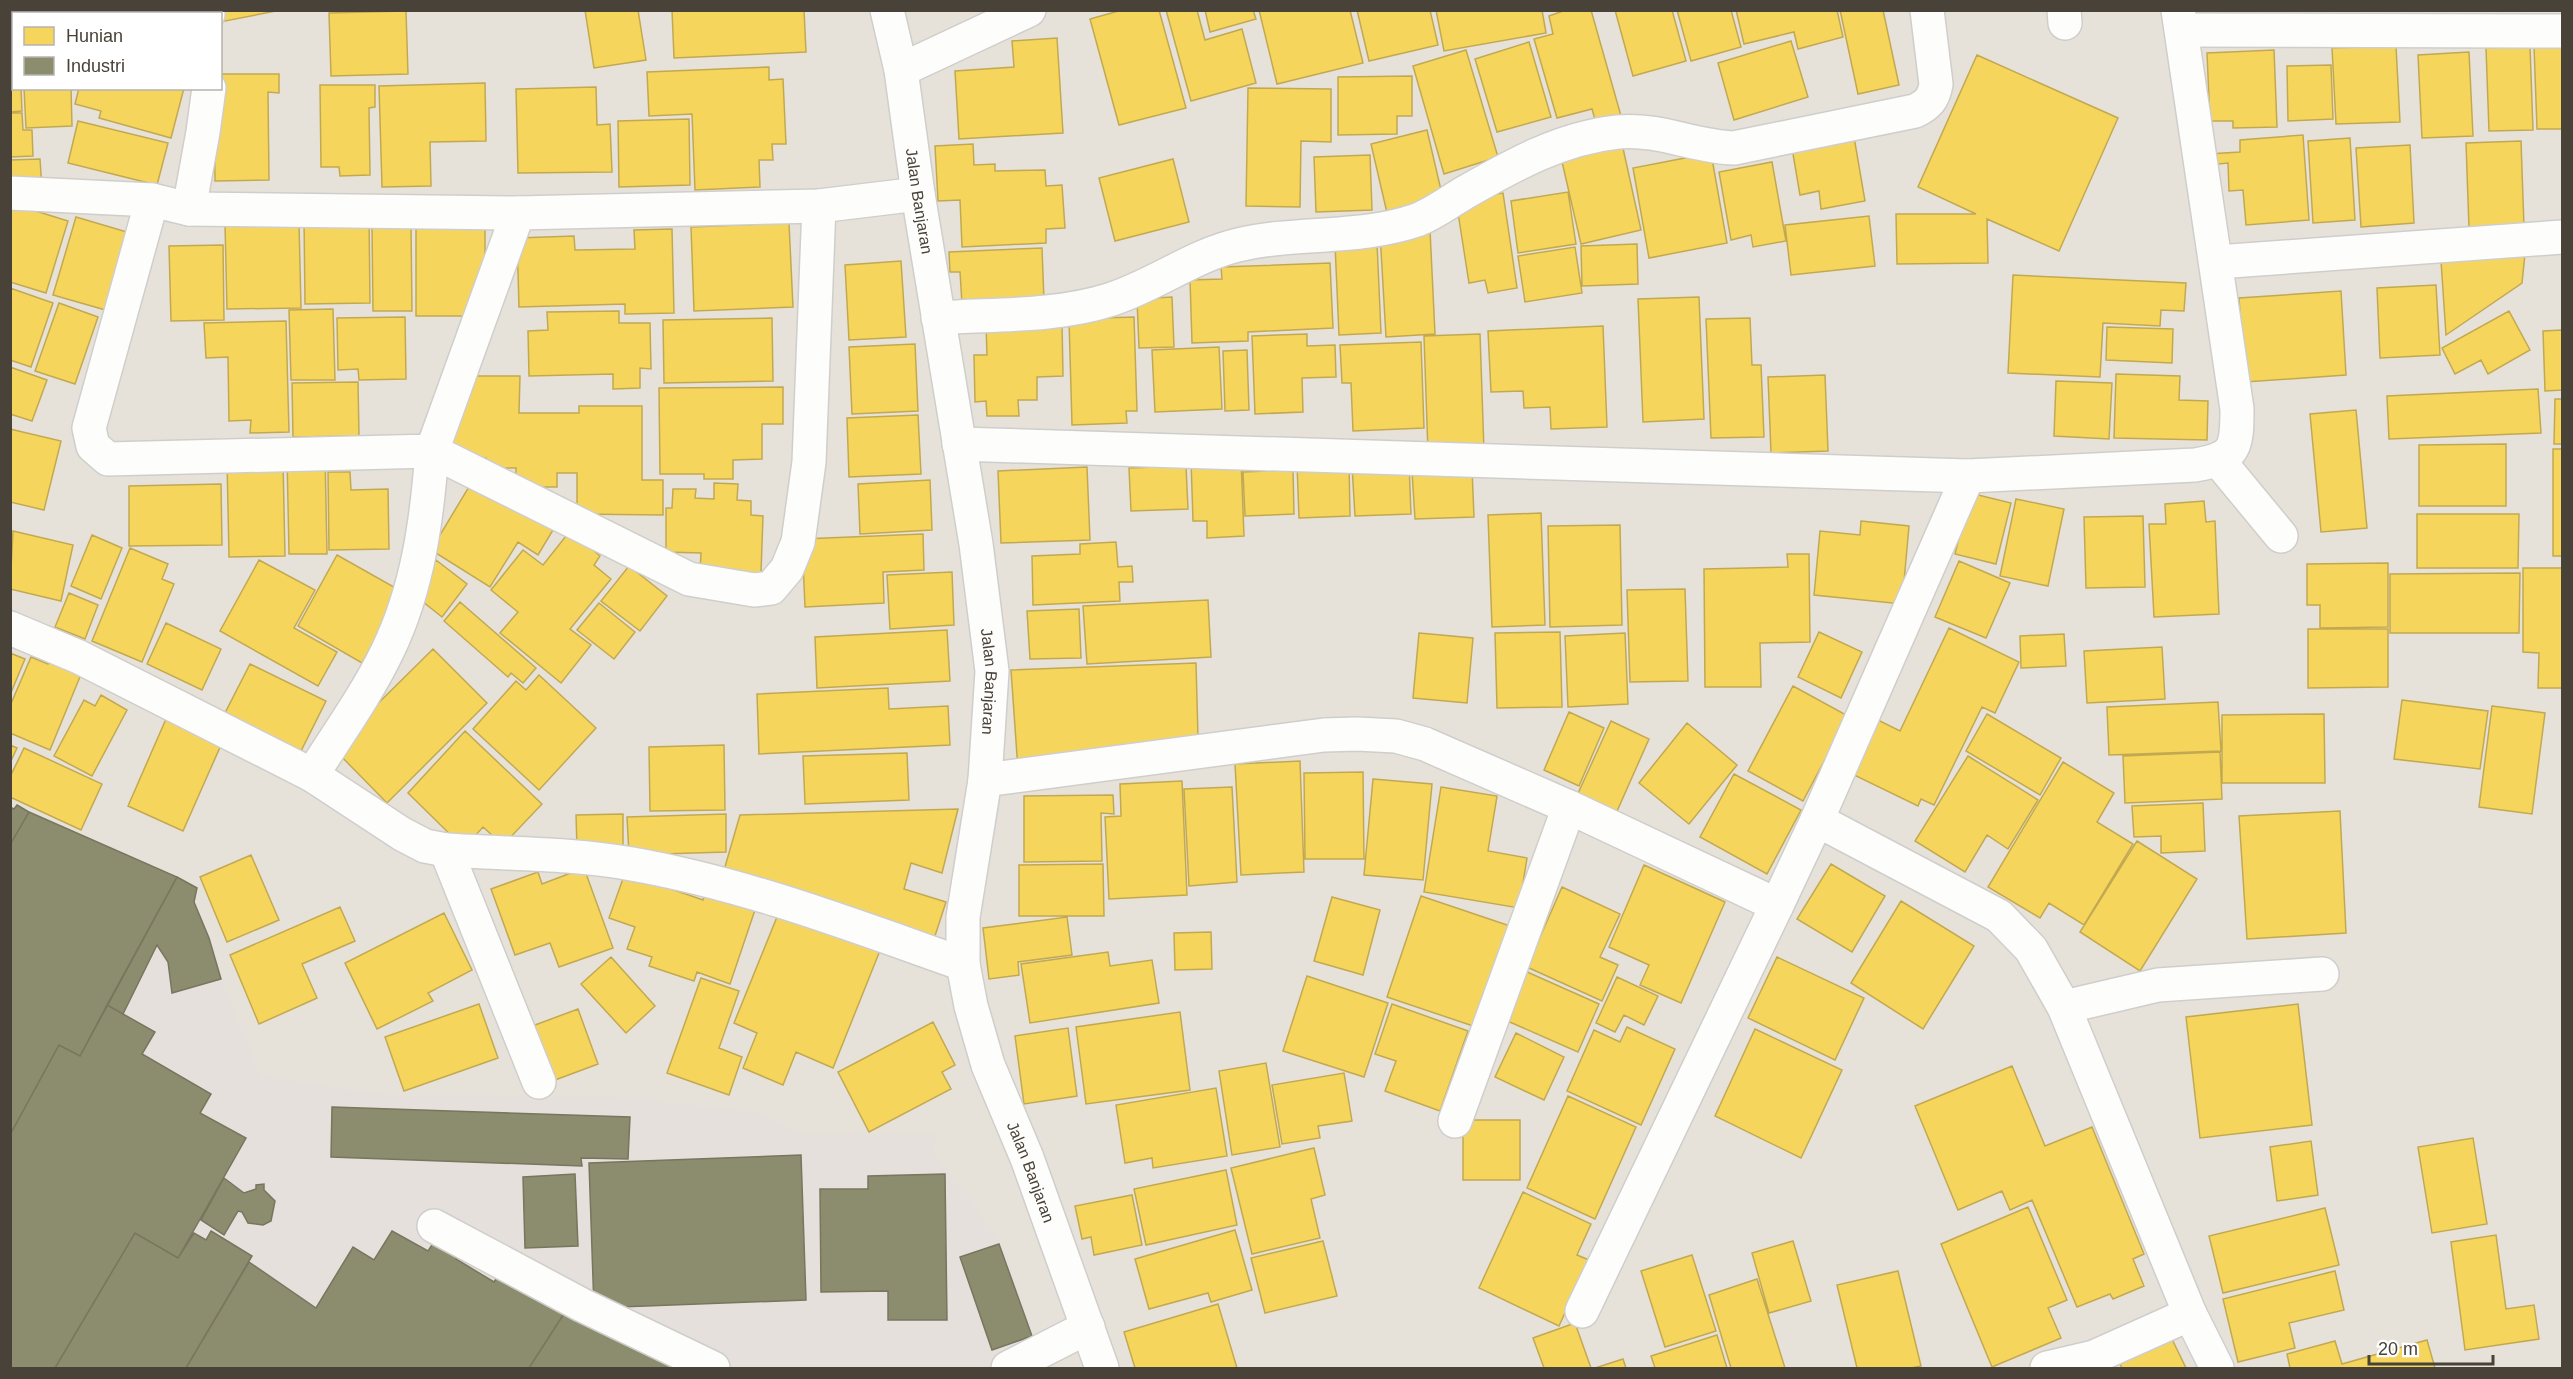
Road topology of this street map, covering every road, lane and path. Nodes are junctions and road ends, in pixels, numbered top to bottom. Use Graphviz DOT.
graph roads {
  1 [pos="887,10"];
  2 [pos="1029,10"];
  3 [pos="1927,10"];
  4 [pos="2180,20"];
  5 [pos="2562,31"];
  6 [pos="901,70"];
  7 [pos="209,90"];
  8 [pos="10,194"];
  9 [pos="918,194"];
  10 [pos="152,200"];
  11 [pos="819,206"];
  12 [pos="189,209"];
  13 [pos="518,213"];
  14 [pos="2562,237"];
  15 [pos="2217,262"];
  16 [pos="938,318"];
  17 [pos="959,444"];
  18 [pos="432,451"];
  19 [pos="2219,460"];
  20 [pos="1968,476"];
  21 [pos="2281,536"];
  22 [pos="10,628"];
  23 [pos="312,775"];
  24 [pos="985,780"];
  25 [pos="1569,807"];
  26 [pos="1816,820"];
  27 [pos="446,850"];
  28 [pos="1777,905"];
  29 [pos="963,964"];
  30 [pos="2322,974"];
  31 [pos="2064,1007"];
  32 [pos="539,1082"];
  33 [pos="1455,1121"];
  34 [pos="434,1226"];
  35 [pos="1582,1311"];
  36 [pos="2190,1314"];
  37 [pos="1088,1327"];
  38 [pos="713,1368"];
  39 [pos="1008,1368"];
  40 [pos="1102,1368"];
  41 [pos="2047,1368"];
  42 [pos="2217,1368"];
  1 -- 6 [label="street, Jalan Banjaran"];
  2 -- 6 [label="street"];
  3 -- 16 [label="street"];
  4 -- 5 [label="street"];
  4 -- 15 [label="street"];
  6 -- 9 [label="street, Jalan Banjaran"];
  7 -- 12 [label="street"];
  8 -- 10 [label="street"];
  9 -- 11 [label="street"];
  9 -- 16 [label="street, Jalan Banjaran"];
  10 -- 12 [label="street"];
  10 -- 18 [label="street"];
  11 -- 13 [label="street"];
  11 -- 18 [label="street"];
  12 -- 13 [label="street"];
  13 -- 18 [label="street"];
  14 -- 15 [label="street"];
  15 -- 19 [label="street"];
  16 -- 17 [label="street, Jalan Banjaran"];
  17 -- 20 [label="street"];
  17 -- 24 [label="street, Jalan Banjaran"];
  18 -- 23 [label="street"];
  19 -- 20 [label="street"];
  19 -- 21 [label="street"];
  20 -- 26 [label="street"];
  22 -- 23 [label="street"];
  23 -- 27 [label="street"];
  24 -- 25 [label="street"];
  24 -- 29 [label="street, Jalan Banjaran"];
  25 -- 28 [label="street"];
  25 -- 33 [label="street"];
  26 -- 28 [label="street"];
  26 -- 31 [label="street"];
  27 -- 29 [label="street"];
  27 -- 32 [label="street"];
  28 -- 35 [label="street"];
  29 -- 37 [label="street, Jalan Banjaran"];
  30 -- 31 [label="street"];
  31 -- 36 [label="street"];
  34 -- 38 [label="street"];
  36 -- 41 [label="street"];
  36 -- 42 [label="street"];
  37 -- 39 [label="street"];
  37 -- 40 [label="street, Jalan Banjaran"];
}
